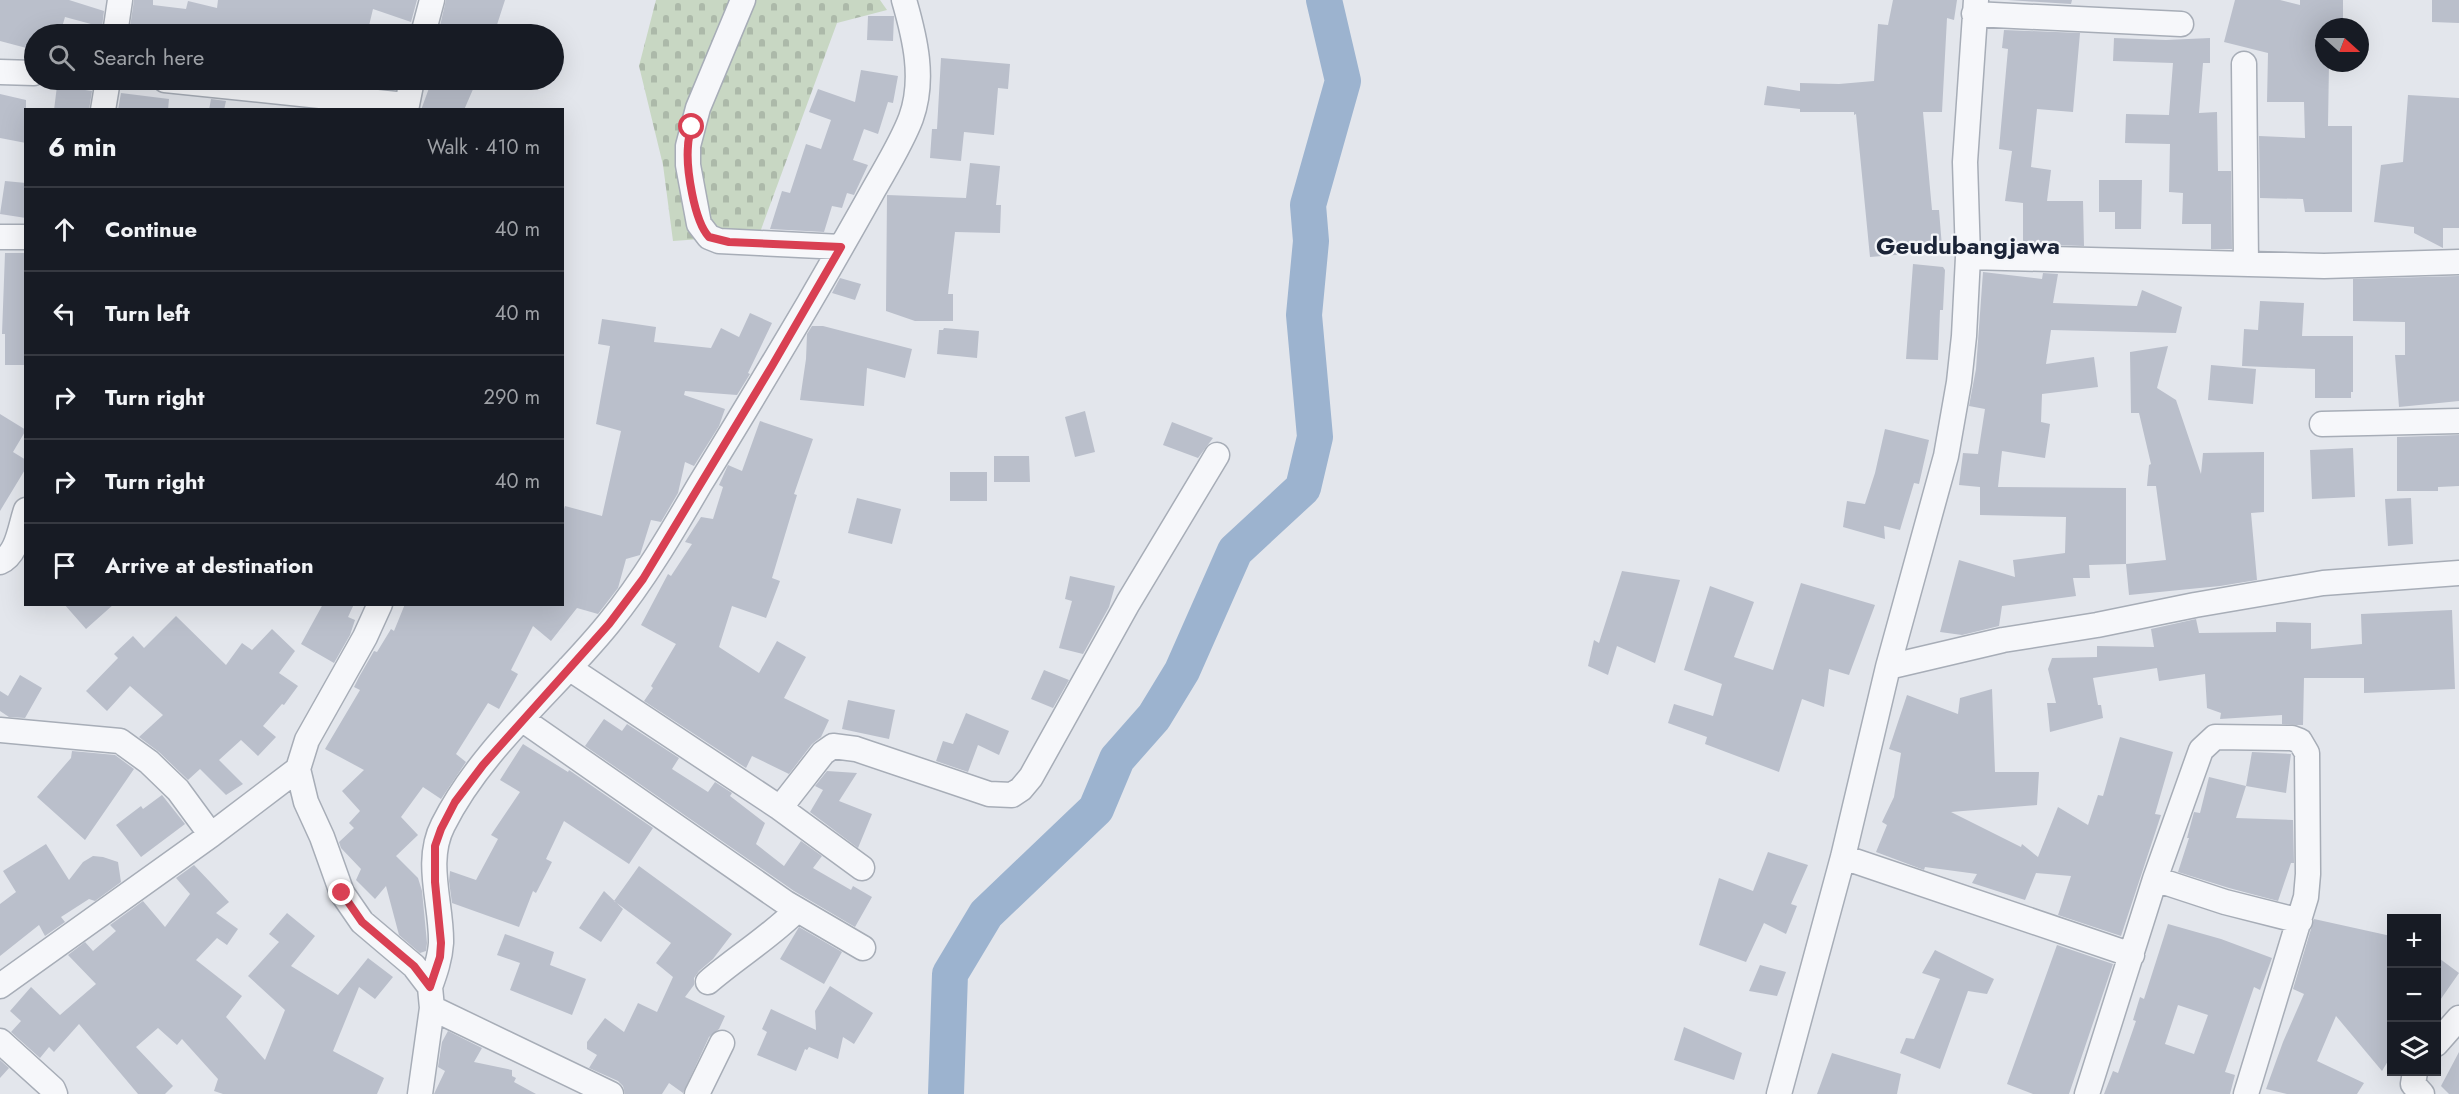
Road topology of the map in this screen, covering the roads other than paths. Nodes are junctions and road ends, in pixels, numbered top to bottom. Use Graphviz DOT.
graph roads {
  1 [pos="120,0"];
  2 [pos="432,0"];
  3 [pos="743,0"];
  4 [pos="904,0"];
  5 [pos="1975,7"];
  6 [pos="116,24"];
  7 [pos="426,24"];
  8 [pos="2181,24"];
  9 [pos="2244,64"];
  10 [pos="0,72"];
  11 [pos="24,73"];
  12 [pos="107,90"];
  13 [pos="254,90"];
  14 [pos="410,90"];
  15 [pos="406,107"];
  16 [pos="104,108"];
  17 [pos="0,237"];
  18 [pos="24,237"];
  19 [pos="841,247"];
  20 [pos="1968,257"];
  21 [pos="2459,262"];
  22 [pos="2246,264"];
  23 [pos="2459,421"];
  24 [pos="2322,424"];
  25 [pos="1217,455"];
  26 [pos="24,516"];
  27 [pos="0,562"];
  28 [pos="2459,573"];
  29 [pos="379,606"];
  30 [pos="1888,667"];
  31 [pos="569,668"];
  32 [pos="523,720"];
  33 [pos="0,730"];
  34 [pos="298,769"];
  35 [pos="780,808"];
  36 [pos="211,835"];
  37 [pos="1843,857"];
  38 [pos="862,868"];
  39 [pos="2156,879"];
  40 [pos="798,910"];
  41 [pos="2300,921"];
  42 [pos="863,948"];
  43 [pos="2132,955"];
  44 [pos="708,982"];
  45 [pos="0,986"];
  46 [pos="431,998"];
  47 [pos="2459,1018"];
  48 [pos="2441,1038"];
  49 [pos="0,1041"];
  50 [pos="722,1043"];
  51 [pos="2415,1076"];
  52 [pos="55,1094"];
  53 [pos="420,1094"];
  54 [pos="611,1094"];
  55 [pos="697,1094"];
  56 [pos="1779,1094"];
  57 [pos="2087,1094"];
  58 [pos="2246,1094"];
  59 [pos="2422,1094"];
  1 -- 6 [label="street"];
  2 -- 7 [label="street"];
  3 -- 19 [label="street"];
  4 -- 19 [label="street"];
  5 -- 8 [label="street"];
  5 -- 20 [label="street"];
  9 -- 22 [label="street"];
  10 -- 11 [label="street"];
  12 -- 16 [label="street"];
  13 -- 15 [label="street"];
  14 -- 15 [label="street"];
  17 -- 18 [label="street"];
  19 -- 31 [label="street"];
  20 -- 22 [label="street"];
  20 -- 30 [label="street"];
  21 -- 22 [label="street"];
  23 -- 24 [label="street"];
  25 -- 35 [label="street"];
  26 -- 27 [label="street"];
  28 -- 30 [label="street"];
  29 -- 34 [label="street"];
  30 -- 37 [label="street"];
  31 -- 32 [label="street"];
  31 -- 35 [label="street"];
  32 -- 40 [label="street"];
  32 -- 46 [label="street"];
  33 -- 36 [label="street"];
  34 -- 36 [label="street"];
  34 -- 46 [label="street"];
  35 -- 38 [label="street"];
  36 -- 45 [label="street"];
  37 -- 43 [label="street"];
  37 -- 56 [label="street"];
  39 -- 41 [label="street"];
  39 -- 41 [label="street"];
  39 -- 43 [label="street"];
  40 -- 42 [label="street"];
  40 -- 44 [label="street"];
  41 -- 58 [label="street"];
  43 -- 57 [label="street"];
  46 -- 53 [label="street"];
  46 -- 54 [label="street"];
  47 -- 48 [label="street"];
  49 -- 52 [label="street"];
  50 -- 55 [label="street"];
  51 -- 59 [label="street"];
}
